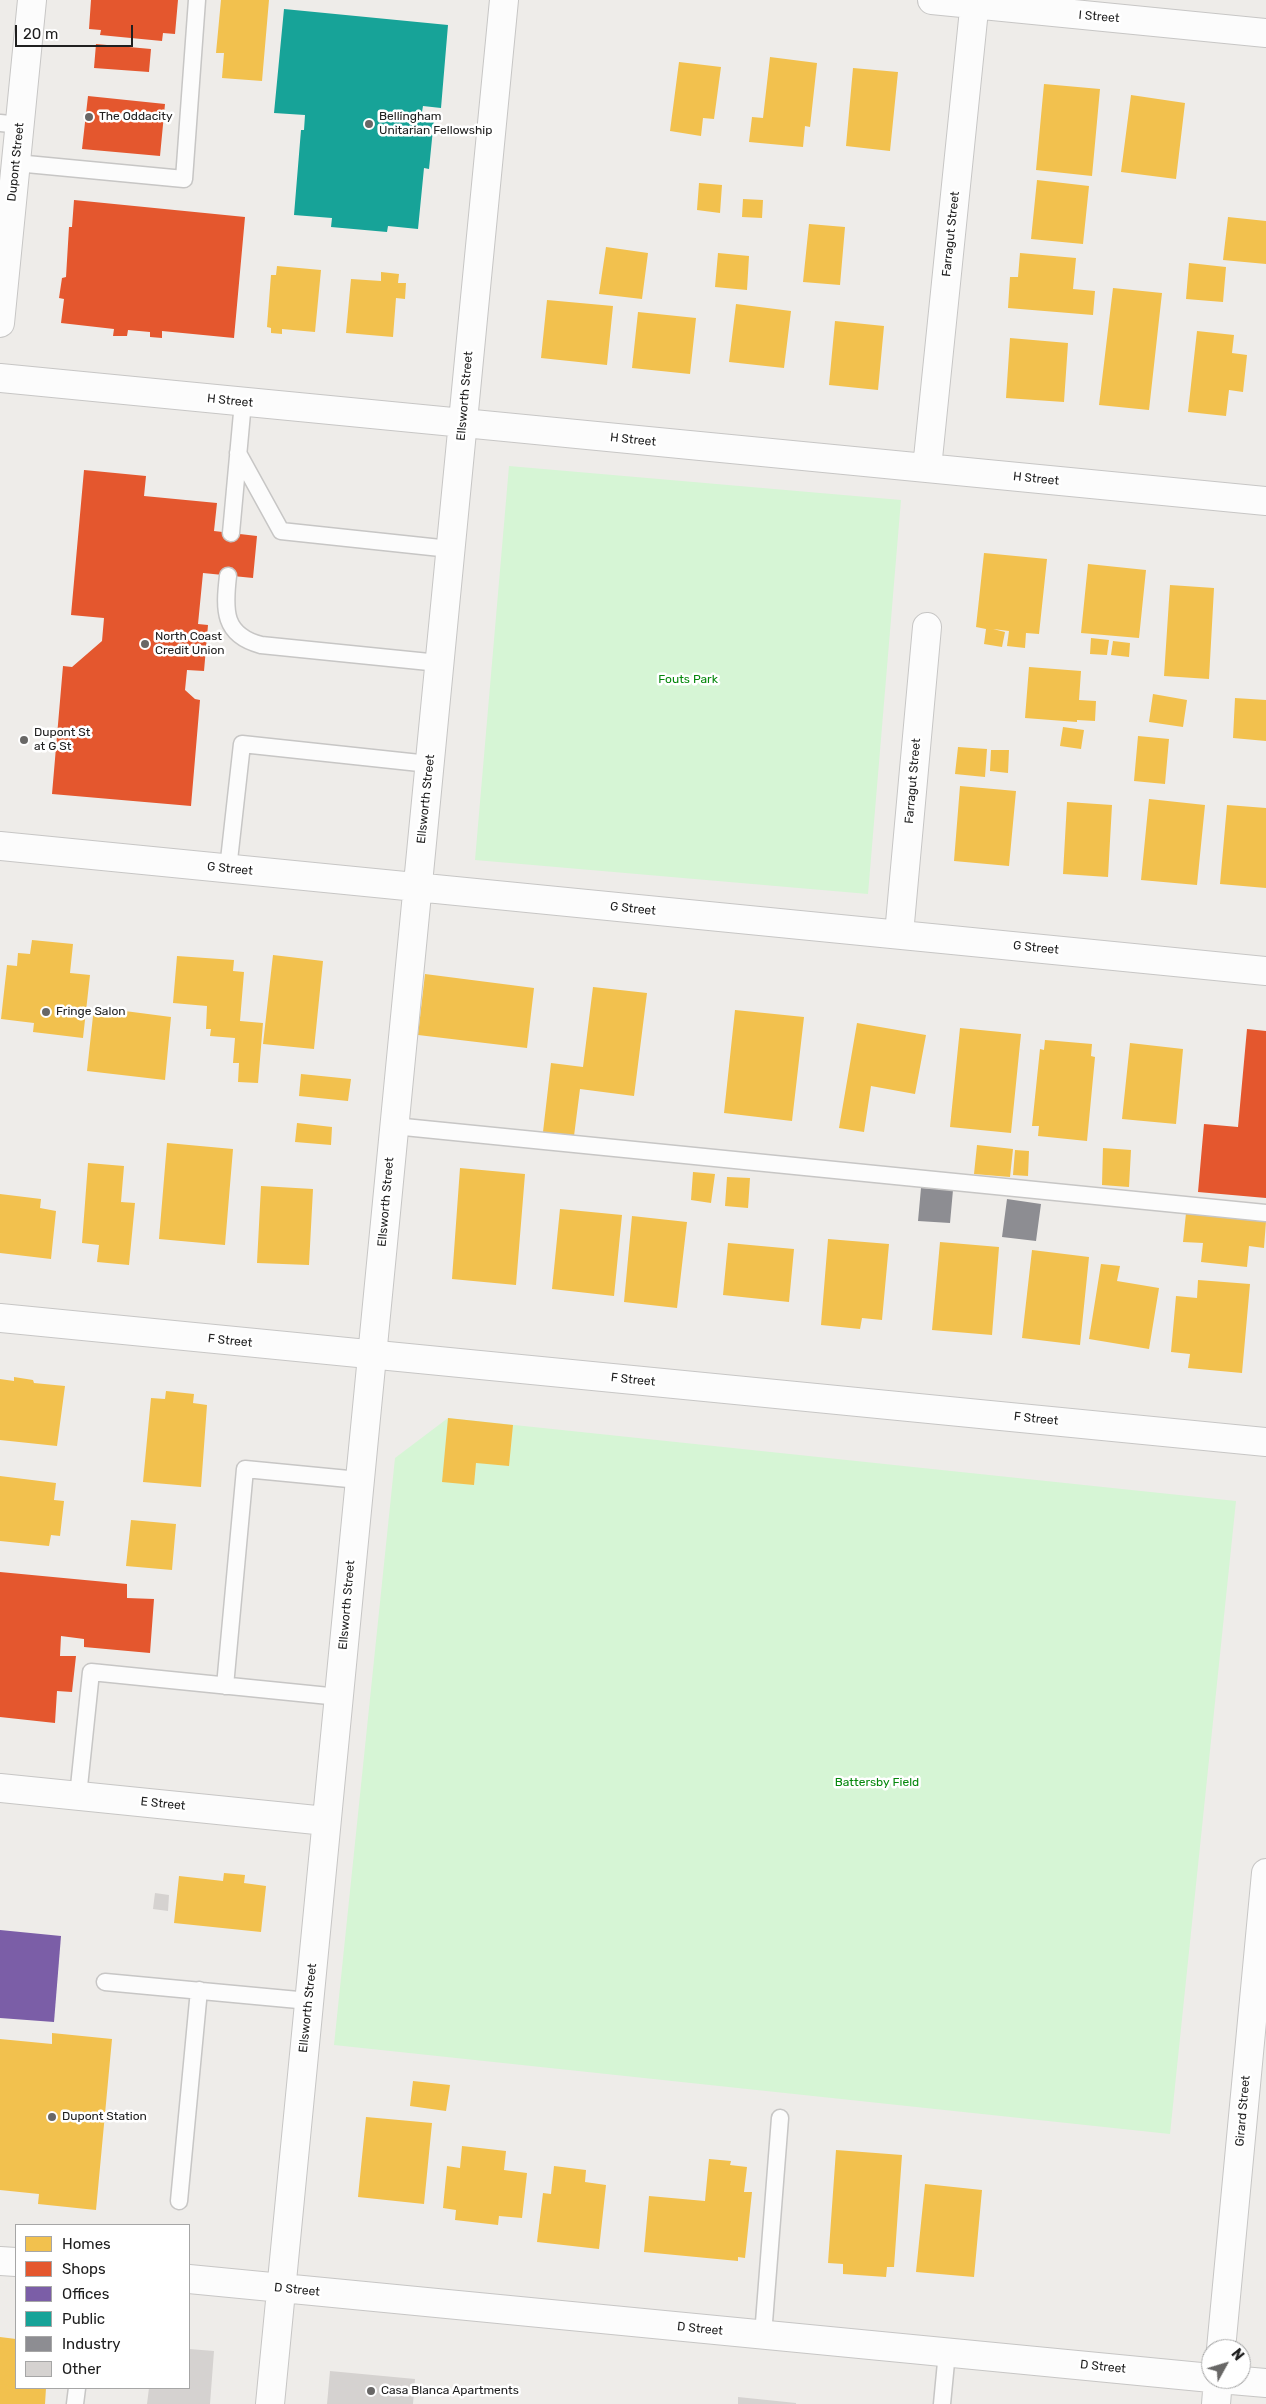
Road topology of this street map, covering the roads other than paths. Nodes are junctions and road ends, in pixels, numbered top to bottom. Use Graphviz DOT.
graph roads {
  1 [pos="32,0"];
  2 [pos="197,0"];
  3 [pos="504,0"];
  4 [pos="932,0"];
  5 [pos="975,2"];
  6 [pos="1266,33"];
  7 [pos="10,124"];
  8 [pos="16,163"];
  9 [pos="0,323"];
  10 [pos="0,378"];
  11 [pos="243,402"];
  12 [pos="462,423"];
  13 [pos="238,454"];
  14 [pos="927,468"];
  15 [pos="1266,501"];
  16 [pos="231,533"];
  17 [pos="450,550"];
  18 [pos="228,576"];
  19 [pos="927,627"];
  20 [pos="439,663"];
  21 [pos="429,764"];
  22 [pos="0,846"];
  23 [pos="228,869"];
  24 [pos="417,888"];
  25 [pos="899,934"];
  26 [pos="1266,971"];
  27 [pos="394,1126"];
  28 [pos="1266,1213"];
  29 [pos="0,1318"];
  30 [pos="372,1354"];
  31 [pos="1266,1442"];
  32 [pos="359,1480"];
  33 [pos="225,1686"];
  34 [pos="339,1697"];
  35 [pos="0,1788"];
  36 [pos="78,1796"];
  37 [pos="326,1821"];
  38 [pos="1266,1873"];
  39 [pos="105,1982"];
  40 [pos="198,1990"];
  41 [pos="309,2001"];
  42 [pos="780,2118"];
  43 [pos="179,2201"];
  44 [pos="0,2261"];
  45 [pos="15,2262"];
  46 [pos="190,2279"];
  47 [pos="281,2288"];
  48 [pos="764,2335"];
  49 [pos="1222,2339"];
  50 [pos="947,2352"];
  51 [pos="1201,2377"];
  52 [pos="1251,2382"];
  53 [pos="1266,2383"];
  54 [pos="77,2389"];
  55 [pos="1218,2389"];
  56 [pos="75,2404"];
  57 [pos="270,2404"];
  58 [pos="942,2404"];
  59 [pos="1216,2404"];
  1 -- 7 [label="street, Dupont Street"];
  2 -- 8 [label="lane"];
  3 -- 12 [label="street, Ellsworth Street"];
  4 -- 5 [label="street, I Street"];
  5 -- 6 [label="street, I Street"];
  5 -- 14 [label="street, Farragut Street"];
  7 -- 8 [label="street, Dupont Street"];
  8 -- 9 [label="street, Dupont Street"];
  10 -- 11 [label="street, H Street"];
  11 -- 12 [label="street, H Street"];
  11 -- 13 [label="lane"];
  12 -- 14 [label="street, H Street"];
  12 -- 17 [label="street, Ellsworth Street"];
  13 -- 16 [label="lane"];
  13 -- 17 [label="lane"];
  14 -- 15 [label="street, H Street"];
  17 -- 20 [label="street, Ellsworth Street"];
  18 -- 20 [label="lane"];
  19 -- 25 [label="street, Farragut Street"];
  20 -- 21 [label="street, Ellsworth Street"];
  21 -- 23 [label="lane"];
  21 -- 24 [label="street, Ellsworth Street"];
  22 -- 23 [label="street, G Street"];
  23 -- 24 [label="street, G Street"];
  24 -- 25 [label="street, G Street"];
  24 -- 27 [label="street, Ellsworth Street"];
  25 -- 26 [label="street, G Street"];
  27 -- 28 [label="lane"];
  27 -- 30 [label="street, Ellsworth Street"];
  29 -- 30 [label="street, F Street"];
  30 -- 31 [label="street, F Street"];
  30 -- 32 [label="street, Ellsworth Street"];
  32 -- 33 [label="lane"];
  32 -- 34 [label="street, Ellsworth Street"];
  33 -- 34 [label="lane"];
  33 -- 36 [label="lane"];
  34 -- 37 [label="street, Ellsworth Street"];
  35 -- 36 [label="street, E Street"];
  36 -- 37 [label="street, E Street"];
  37 -- 41 [label="street, Ellsworth Street"];
  38 -- 49 [label="street, Girard Street"];
  39 -- 40 [label="lane"];
  40 -- 41 [label="lane"];
  40 -- 43 [label="lane"];
  41 -- 47 [label="street, Ellsworth Street"];
  42 -- 48 [label="lane"];
  44 -- 45 [label="street"];
  46 -- 47 [label="street, D Street"];
  47 -- 48 [label="street, D Street"];
  47 -- 57 [label="street, Ellsworth Street"];
  48 -- 50 [label="street, D Street"];
  50 -- 51 [label="street, D Street"];
  50 -- 58 [label="lane"];
  52 -- 53 [label="street"];
  54 -- 56 [label="lane"];
  55 -- 59 [label="street"];
}
